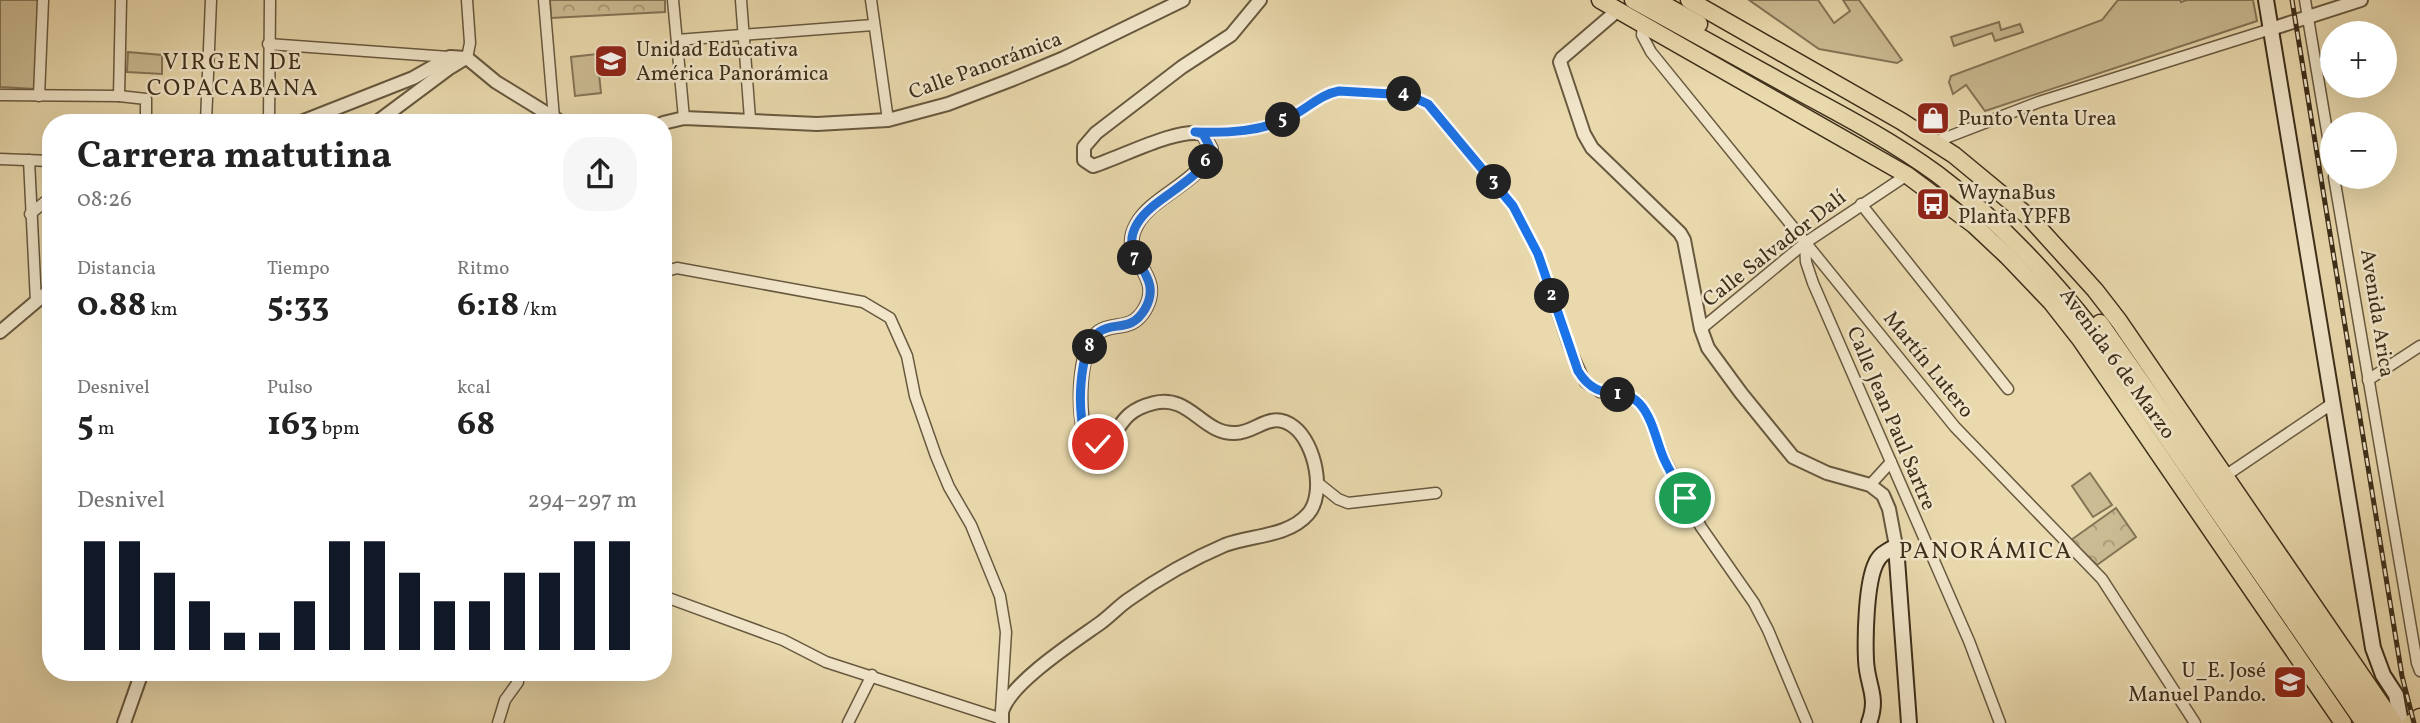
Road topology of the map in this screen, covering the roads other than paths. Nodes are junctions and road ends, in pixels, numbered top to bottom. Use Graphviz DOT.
graph roads {
  1 [pos="43,0"];
  2 [pos="121,0"];
  3 [pos="211,0"];
  4 [pos="270,0"];
  5 [pos="467,0"];
  6 [pos="544,0"];
  7 [pos="673,0"];
  8 [pos="741,0"];
  9 [pos="871,0"];
  10 [pos="1183,0"];
  11 [pos="1260,0"];
  12 [pos="1601,0"];
  13 [pos="1633,0"];
  14 [pos="1656,0"];
  15 [pos="1689,0"];
  16 [pos="2266,0"];
  17 [pos="2305,0"];
  18 [pos="2361,0"];
  19 [pos="1618,10"];
  20 [pos="2308,17"];
  21 [pos="1643,24"];
  22 [pos="873,25"];
  23 [pos="2271,29"];
  24 [pos="744,35"];
  25 [pos="677,40"];
  26 [pos="268,44"];
  27 [pos="450,57"];
  28 [pos="467,58"];
  29 [pos="0,95"];
  30 [pos="39,96"];
  31 [pos="119,96"];
  32 [pos="2324,112"];
  33 [pos="146,114"];
  34 [pos="206,114"];
  35 [pos="270,114"];
  36 [pos="321,114"];
  37 [pos="388,114"];
  38 [pos="547,114"];
  39 [pos="556,114"];
  40 [pos="684,118"];
  41 [pos="750,119"];
  42 [pos="888,120"];
  43 [pos="672,121"];
  44 [pos="1195,132"];
  45 [pos="1935,142"];
  46 [pos="0,159"];
  47 [pos="29,160"];
  48 [pos="42,160"];
  49 [pos="1907,174"];
  50 [pos="2336,189"];
  51 [pos="42,204"];
  52 [pos="1861,204"];
  53 [pos="30,214"];
  54 [pos="1805,243"];
  55 [pos="672,269"];
  56 [pos="42,297"];
  57 [pos="36,302"];
  58 [pos="1702,329"];
  59 [pos="0,332"];
  60 [pos="2420,346"];
  61 [pos="2368,380"];
  62 [pos="2008,389"];
  63 [pos="2333,403"];
  64 [pos="1891,461"];
  65 [pos="2225,477"];
  66 [pos="1318,483"];
  67 [pos="1870,485"];
  68 [pos="1436,493"];
  69 [pos="1896,547"];
  70 [pos="672,599"];
  71 [pos="2419,665"];
  72 [pos="872,675"];
  73 [pos="139,681"];
  74 [pos="518,681"];
  75 [pos="2420,717"];
  76 [pos="1002,718"];
  77 [pos="124,723"];
  78 [pos="498,723"];
  79 [pos="848,723"];
  80 [pos="1807,723"];
  81 [pos="1869,723"];
  82 [pos="1909,723"];
  83 [pos="2000,723"];
  84 [pos="2194,723"];
  85 [pos="2343,723"];
  86 [pos="2364,723"];
  87 [pos="2380,723"];
  88 [pos="2394,723"];
  89 [pos="2401,723"];
  90 [pos="2411,723"];
  1 -- 30 [label="street"];
  2 -- 31 [label="street"];
  3 -- 34 [label="street"];
  4 -- 26 [label="street"];
  5 -- 28 [label="street"];
  6 -- 39 [label="street"];
  7 -- 25 [label="street"];
  8 -- 24 [label="street"];
  9 -- 22 [label="street"];
  10 -- 42 [label="street, Calle Panorámica"];
  11 -- 44 [label="street"];
  12 -- 19 [label="main road, Avenida 6 de Marzo"];
  13 -- 86 [label="main road, Avenida 6 de Marzo"];
  14 -- 87 [label="main road, Avenida 6 de Marzo"];
  15 -- 45 [label="main road, Avenida 6 de Marzo"];
  16 -- 23 [label="main road"];
  17 -- 20 [label="street"];
  18 -- 20 [label="street"];
  19 -- 21 [label="main road, Avenida 6 de Marzo"];
  19 -- 58 [label="street"];
  20 -- 23 [label="street"];
  20 -- 32 [label="street"];
  21 -- 49 [label="main road, Avenida 6 de Marzo"];
  21 -- 54 [label="street, Martín Lutero"];
  22 -- 24 [label="street"];
  22 -- 42 [label="street"];
  23 -- 45 [label="street"];
  23 -- 63 [label="main road"];
  24 -- 25 [label="street"];
  24 -- 41 [label="street"];
  25 -- 40 [label="street"];
  26 -- 27 [label="street"];
  26 -- 35 [label="street"];
  27 -- 28 [label="street"];
  27 -- 36 [label="street"];
  28 -- 37 [label="street"];
  28 -- 38 [label="street"];
  29 -- 30 [label="street"];
  30 -- 31 [label="street"];
  31 -- 33 [label="street"];
  40 -- 41 [label="street, Calle Panorámica"];
  40 -- 43 [label="street, Calle Panorámica"];
  41 -- 42 [label="street, Calle Panorámica"];
  44 -- 66 [label="street"];
  44 -- 80 [label="street"];
  45 -- 65 [label="main road, Avenida 6 de Marzo"];
  46 -- 47 [label="street"];
  47 -- 48 [label="street"];
  47 -- 53 [label="street"];
  49 -- 52 [label="street, Calle Salvador Dalí"];
  49 -- 85 [label="main road, Avenida 6 de Marzo"];
  50 -- 61 [label="street, Avenida Arica"];
  51 -- 53 [label="street"];
  52 -- 54 [label="street, Calle Salvador Dalí"];
  52 -- 62 [label="street"];
  53 -- 57 [label="street"];
  54 -- 58 [label="street, Calle Salvador Dalí"];
  54 -- 64 [label="street, Calle Jean Paul Sartre"];
  54 -- 84 [label="street, Martín Lutero"];
  55 -- 76 [label="street"];
  56 -- 57 [label="street"];
  57 -- 59 [label="street"];
  58 -- 67 [label="street"];
  60 -- 61 [label="street"];
  61 -- 71 [label="street, Avenida Arica"];
  63 -- 65 [label="street"];
  63 -- 89 [label="main road"];
  64 -- 67 [label="street"];
  64 -- 83 [label="street, Calle Jean Paul Sartre"];
  65 -- 88 [label="main road, Avenida 6 de Marzo"];
  66 -- 68 [label="street"];
  66 -- 76 [label="street"];
  67 -- 69 [label="street"];
  69 -- 81 [label="main road"];
  69 -- 82 [label="main road"];
  70 -- 72 [label="street"];
  72 -- 76 [label="street"];
  72 -- 79 [label="street"];
  73 -- 77 [label="street"];
  74 -- 78 [label="street"];
  75 -- 90 [label="main road"];
}
